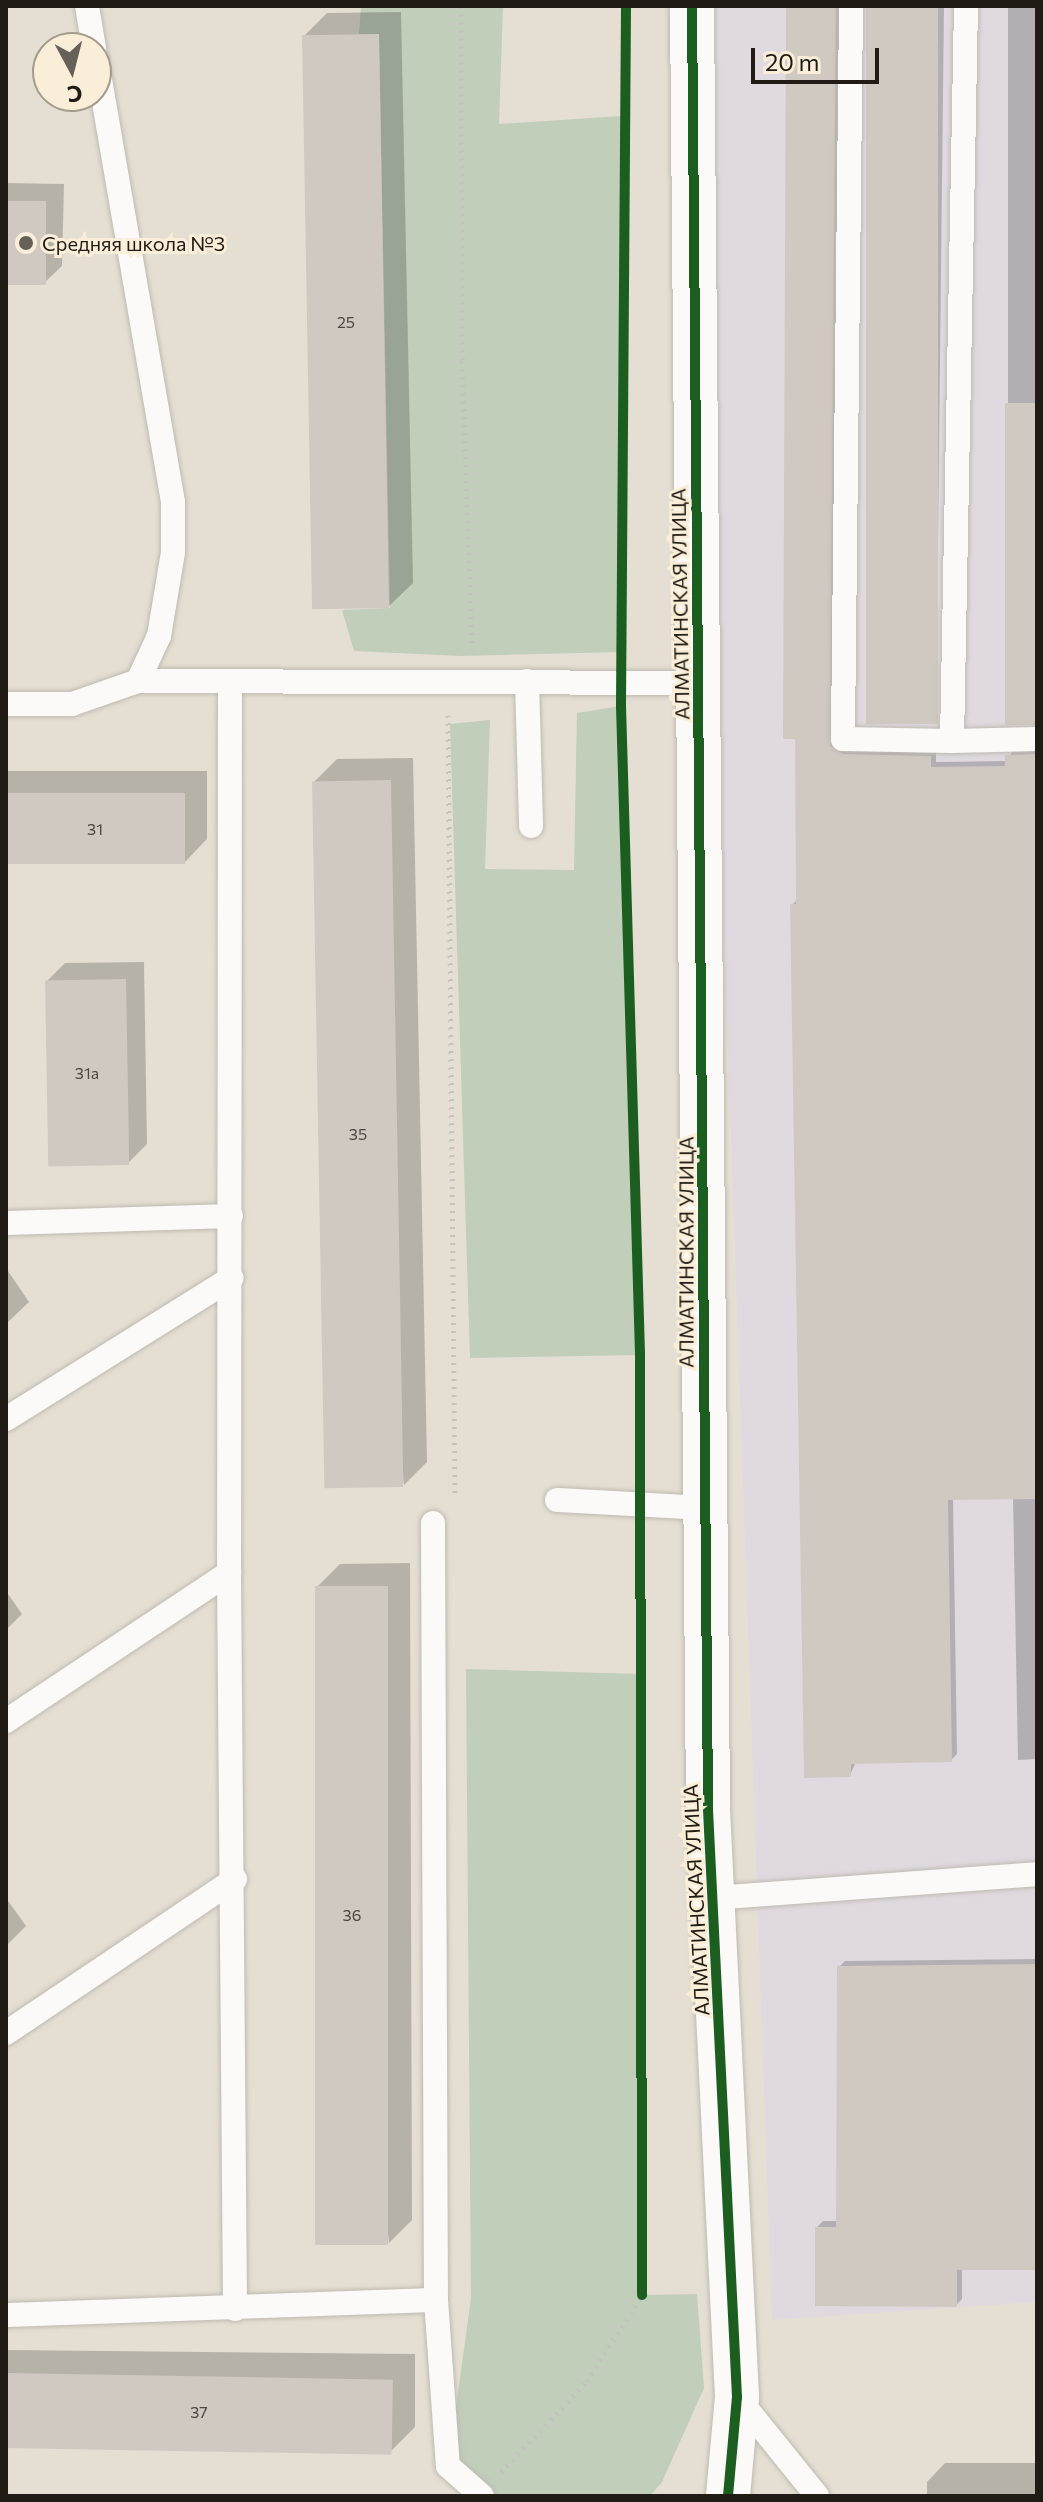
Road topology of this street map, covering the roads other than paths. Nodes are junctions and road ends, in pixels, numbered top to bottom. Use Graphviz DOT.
graph roads {
  1 [pos="87,6"];
  2 [pos="692,6"];
  3 [pos="851,6"];
  4 [pos="966,6"];
  5 [pos="91,32"];
  6 [pos="105,112"];
  7 [pos="138,681"];
  8 [pos="230,681"];
  9 [pos="527,681"];
  10 [pos="699,683"];
  11 [pos="6,704"];
  12 [pos="1037,739"];
  13 [pos="952,741"];
  14 [pos="531,826"];
  15 [pos="231,1216"];
  16 [pos="6,1223"];
  17 [pos="232,1278"];
  18 [pos="6,1419"];
  19 [pos="557,1500"];
  20 [pos="706,1508"];
  21 [pos="444,1518"];
  22 [pos="229,1573"];
  23 [pos="6,1721"];
  24 [pos="1037,1874"];
  25 [pos="235,1879"];
  26 [pos="713,1898"];
  27 [pos="6,2033"];
  28 [pos="436,2300"];
  29 [pos="235,2309"];
  30 [pos="6,2315"];
  31 [pos="737,2397"];
  32 [pos="481,2493"];
  33 [pos="728,2496"];
  34 [pos="817,2496"];
  1 -- 5 [label="lane"];
  2 -- 10 [label="street, АЛМАТИНСКАЯ УЛИЦА"];
  3 -- 13 [label="lane"];
  4 -- 13 [label="lane"];
  6 -- 7 [label="lane"];
  7 -- 8 [label="lane"];
  7 -- 11 [label="lane"];
  8 -- 9 [label="lane"];
  8 -- 15 [label="lane"];
  9 -- 10 [label="lane"];
  9 -- 14 [label="lane"];
  10 -- 20 [label="street, АЛМАТИНСКАЯ УЛИЦА"];
  12 -- 13 [label="lane"];
  15 -- 16 [label="lane"];
  15 -- 17 [label="lane"];
  17 -- 18 [label="lane"];
  17 -- 22 [label="lane"];
  19 -- 20 [label="lane"];
  20 -- 26 [label="street, АЛМАТИНСКАЯ УЛИЦА"];
  21 -- 28 [label="lane"];
  22 -- 23 [label="lane"];
  22 -- 25 [label="lane"];
  24 -- 26 [label="lane"];
  25 -- 27 [label="lane"];
  25 -- 29 [label="lane"];
  26 -- 31 [label="street, АЛМАТИНСКАЯ УЛИЦА"];
  28 -- 29 [label="lane"];
  28 -- 32 [label="lane"];
  29 -- 30 [label="lane"];
  31 -- 33 [label="street, АЛМАТИНСКАЯ УЛИЦА"];
  31 -- 34 [label="lane"];
}
